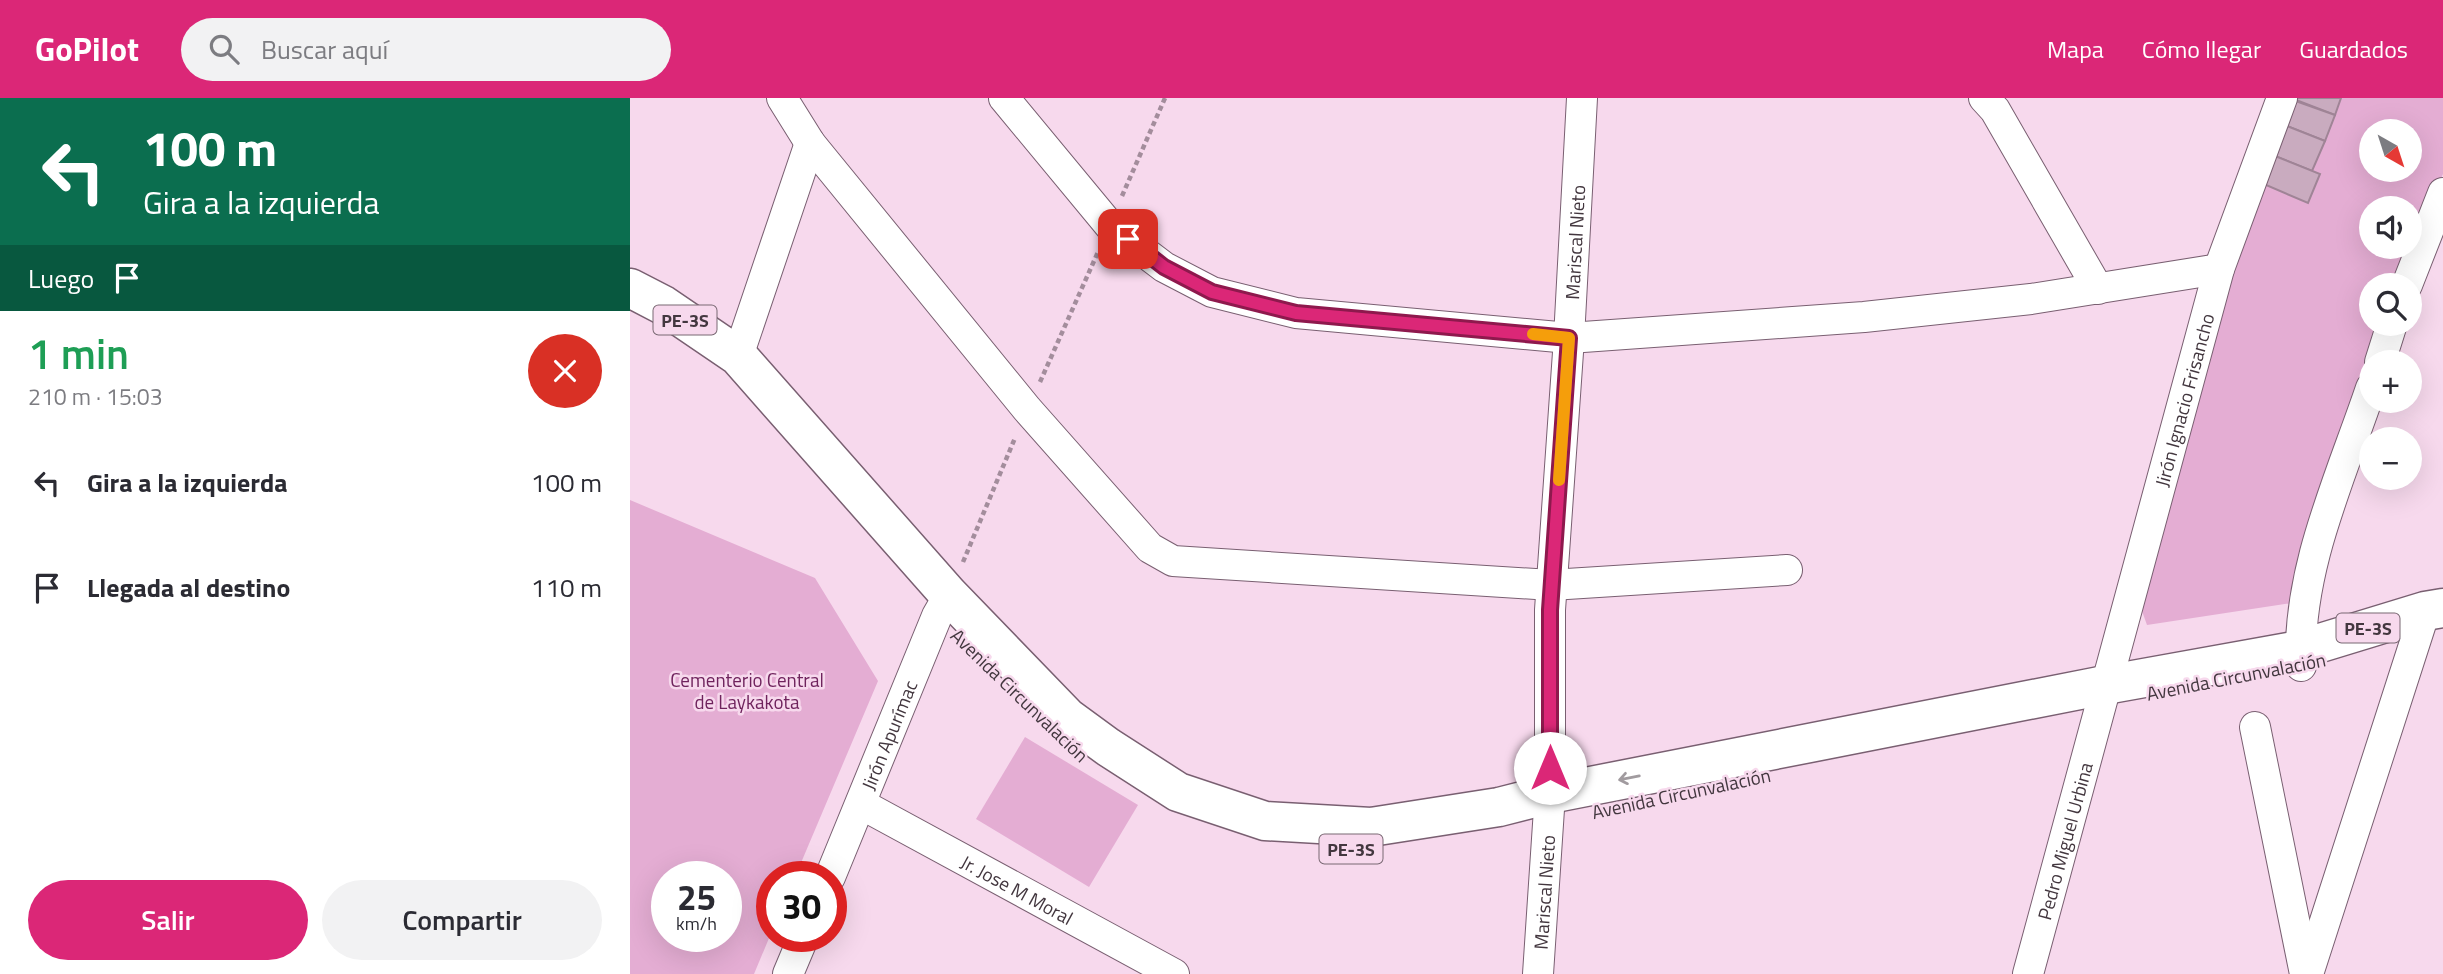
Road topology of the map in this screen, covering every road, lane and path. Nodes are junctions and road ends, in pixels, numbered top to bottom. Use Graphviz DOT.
graph roads {
  1 [pos="782,98"];
  2 [pos="1004,98"];
  3 [pos="1582,98"];
  4 [pos="2282,98"];
  5 [pos="1995,102"];
  6 [pos="810,143"];
  7 [pos="2443,193"];
  8 [pos="2431,262"];
  9 [pos="2219,269"];
  10 [pos="630,288"];
  11 [pos="2098,289"];
  12 [pos="1569,338"];
  13 [pos="738,356"];
  14 [pos="1027,409"];
  15 [pos="2362,413"];
  16 [pos="1787,570"];
  17 [pos="1551,585"];
  18 [pos="943,605"];
  19 [pos="2432,622"];
  20 [pos="2297,658"];
  21 [pos="2102,695"];
  22 [pos="2255,727"];
  23 [pos="861,804"];
  24 [pos="1549,807"];
  25 [pos="837,861"];
  26 [pos="797,952"];
  27 [pos="788,974"];
  28 [pos="1174,974"];
  29 [pos="1538,974"];
  30 [pos="2028,974"];
  31 [pos="2306,974"];
  1 -- 6 [label="street"];
  2 -- 12 [label="street"];
  3 -- 12 [label="street, Mariscal Nieto"];
  4 -- 9 [label="street, Jirón Ignacio Frisancho"];
  5 -- 11 [label="street"];
  6 -- 13 [label="street"];
  6 -- 14 [label="street"];
  7 -- 8 [label="street"];
  9 -- 11 [label="street"];
  9 -- 21 [label="street, Jirón Ignacio Frisancho"];
  10 -- 13 [label="highway, Avenida Circunvalación / PE-3S"];
  11 -- 12 [label="street"];
  12 -- 17 [label="street, Mariscal Nieto"];
  13 -- 18 [label="highway, Avenida Circunvalación / PE-3S"];
  14 -- 17 [label="street"];
  14 -- 18 [label="path"];
  15 -- 20 [label="street"];
  16 -- 17 [label="street"];
  17 -- 24 [label="street, Mariscal Nieto"];
  18 -- 23 [label="street, Jirón Apurímac"];
  18 -- 24 [label="highway, Avenida Circunvalación / PE-3S"];
  19 -- 20 [label="highway, Avenida Circunvalación / PE-3S"];
  19 -- 31 [label="street"];
  20 -- 21 [label="highway, Avenida Circunvalación / PE-3S"];
  21 -- 24 [label="highway, Avenida Circunvalación / PE-3S"];
  21 -- 30 [label="street, Pedro Miguel Urbina"];
  22 -- 31 [label="street"];
  23 -- 25 [label="street, Jirón Apurímac"];
  23 -- 28 [label="street, Jr. Jose M Moral"];
  24 -- 29 [label="street, Mariscal Nieto"];
  26 -- 27 [label="street"];
}
